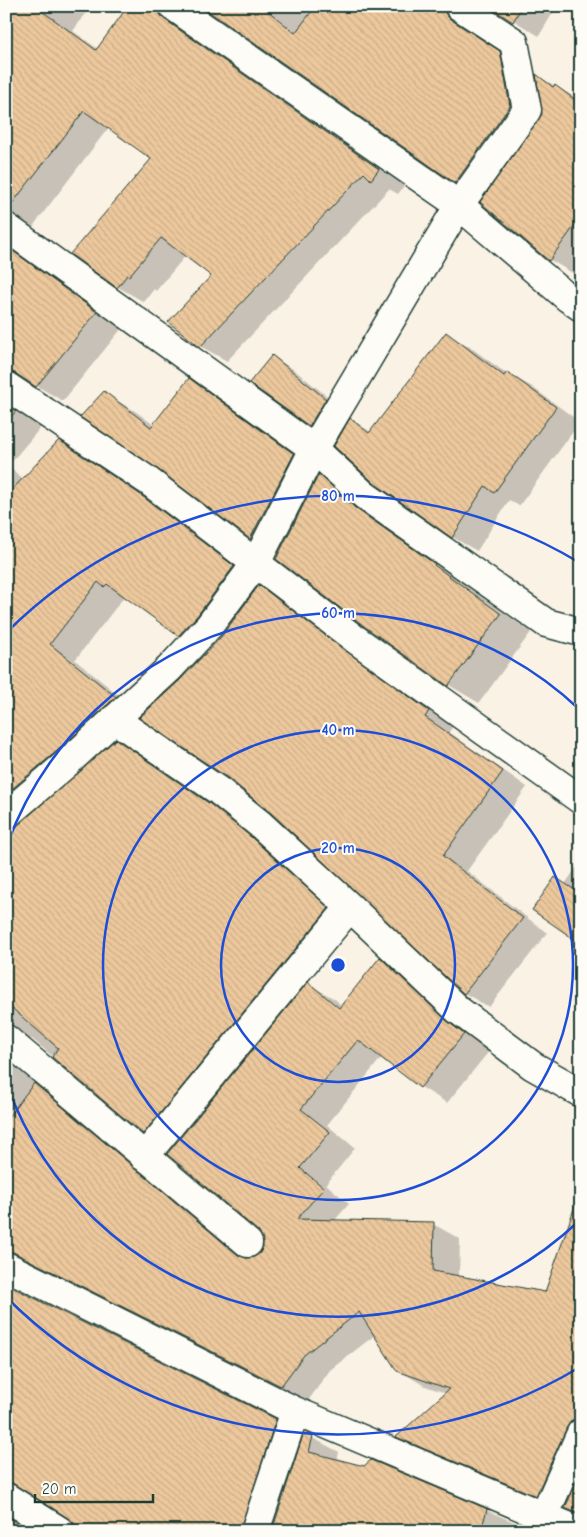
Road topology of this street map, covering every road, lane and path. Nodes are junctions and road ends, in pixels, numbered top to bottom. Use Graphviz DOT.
graph roads {
  1 [pos="172,6"];
  2 [pos="459,6"];
  3 [pos="459,204"];
  4 [pos="6,227"];
  5 [pos="581,307"];
  6 [pos="6,386"];
  7 [pos="314,449"];
  8 [pos="256,563"];
  9 [pos="581,632"];
  10 [pos="114,719"];
  11 [pos="581,800"];
  12 [pos="6,815"];
  13 [pos="350,907"];
  14 [pos="6,1039"];
  15 [pos="581,1093"];
  16 [pos="144,1157"];
  17 [pos="248,1243"];
  18 [pos="6,1266"];
  19 [pos="295,1411"];
  20 [pos="581,1433"];
  21 [pos="6,1497"];
  22 [pos="544,1516"];
  23 [pos="53,1529"];
  24 [pos="255,1531"];
  25 [pos="580,1531"];
  1 -- 3 [label="street"];
  2 -- 3 [label="street"];
  3 -- 5 [label="street"];
  3 -- 7 [label="street"];
  4 -- 7 [label="street"];
  6 -- 8 [label="street"];
  7 -- 8 [label="street"];
  7 -- 9 [label="street"];
  8 -- 10 [label="street"];
  8 -- 11 [label="street"];
  10 -- 12 [label="street"];
  10 -- 13 [label="street"];
  13 -- 15 [label="street"];
  13 -- 16 [label="street"];
  14 -- 16 [label="street"];
  16 -- 17 [label="street"];
  18 -- 19 [label="street"];
  19 -- 22 [label="street"];
  19 -- 24 [label="street"];
  20 -- 22 [label="street"];
  21 -- 23 [label="street"];
  22 -- 25 [label="street"];
}
